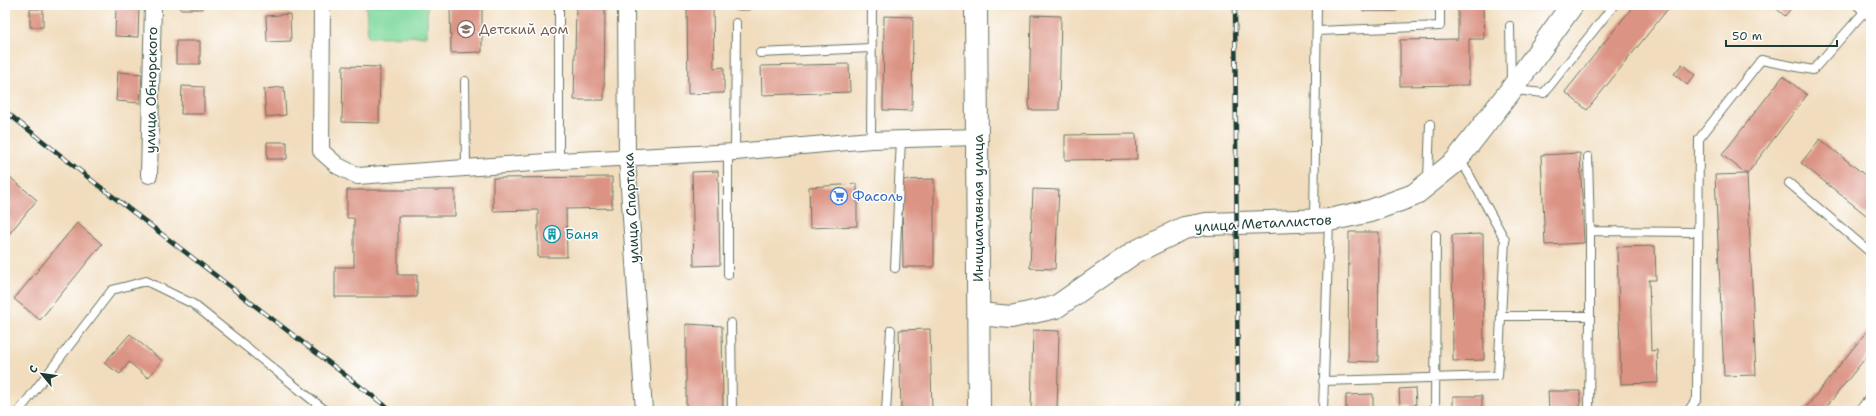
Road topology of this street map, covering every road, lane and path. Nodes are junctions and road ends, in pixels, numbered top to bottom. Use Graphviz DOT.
graph roads {
  1 [pos="153,5"];
  2 [pos="322,5"];
  3 [pos="559,5"];
  4 [pos="626,5"];
  5 [pos="872,5"];
  6 [pos="976,5"];
  7 [pos="1317,5"];
  8 [pos="1440,5"];
  9 [pos="1572,5"];
  10 [pos="1614,5"];
  11 [pos="1857,5"];
  12 [pos="1864,12"];
  13 [pos="1871,18"];
  14 [pos="736,24"];
  15 [pos="1510,26"];
  16 [pos="1317,31"];
  17 [pos="871,48"];
  18 [pos="760,53"];
  19 [pos="465,81"];
  20 [pos="1511,90"];
  21 [pos="1430,124"];
  22 [pos="978,137"];
  23 [pos="901,139"];
  24 [pos="870,140"];
  25 [pos="732,153"];
  26 [pos="1459,156"];
  27 [pos="1588,157"];
  28 [pos="627,158"];
  29 [pos="559,161"];
  30 [pos="466,168"];
  31 [pos="149,176"];
  32 [pos="1789,183"];
  33 [pos="1427,184"];
  34 [pos="1321,220"];
  35 [pos="1590,231"];
  36 [pos="1698,232"];
  37 [pos="1436,235"];
  38 [pos="1871,253"];
  39 [pos="895,268"];
  40 [pos="728,275"];
  41 [pos="979,314"];
  42 [pos="1501,316"];
  43 [pos="1590,316"];
  44 [pos="731,323"];
  45 [pos="891,330"];
  46 [pos="1435,378"];
  47 [pos="1323,381"];
  48 [pos="1871,396"];
  49 [pos="19,411"];
  50 [pos="326,411"];
  51 [pos="644,411"];
  52 [pos="732,411"];
  53 [pos="886,411"];
  54 [pos="979,411"];
  55 [pos="1323,411"];
  56 [pos="1435,411"];
  57 [pos="1589,411"];
  58 [pos="1688,411"];
  59 [pos="1859,411"];
  1 -- 31 [label="street, улица Обнорского"];
  2 -- 30 [label="street"];
  3 -- 29 [label="lane"];
  4 -- 28 [label="street, улица Спартака"];
  5 -- 17 [label="lane"];
  6 -- 22 [label="main road, Инициативная улица"];
  7 -- 16 [label="lane"];
  8 -- 16 [label="lane"];
  9 -- 20 [label="main road, улица Металлистов"];
  10 -- 20 [label="lane"];
  11 -- 12 [label="lane"];
  12 -- 13 [label="lane"];
  12 -- 36 [label="lane"];
  14 -- 25 [label="lane"];
  15 -- 20 [label="lane"];
  16 -- 34 [label="lane"];
  17 -- 18 [label="lane"];
  17 -- 24 [label="lane"];
  19 -- 30 [label="lane"];
  20 -- 26 [label="main road, улица Металлистов"];
  21 -- 33 [label="lane"];
  22 -- 23 [label="street"];
  22 -- 41 [label="main road, Инициативная улица"];
  23 -- 24 [label="street"];
  23 -- 39 [label="lane"];
  24 -- 25 [label="street"];
  25 -- 28 [label="street"];
  25 -- 40 [label="lane"];
  26 -- 33 [label="main road, улица Металлистов"];
  26 -- 42 [label="lane"];
  27 -- 35 [label="lane"];
  28 -- 29 [label="street"];
  28 -- 51 [label="street, улица Спартака"];
  29 -- 30 [label="street"];
  32 -- 38 [label="lane"];
  33 -- 34 [label="main road, улица Металлистов"];
  34 -- 41 [label="main road, улица Металлистов"];
  34 -- 47 [label="lane"];
  35 -- 36 [label="lane"];
  35 -- 43 [label="lane"];
  36 -- 58 [label="lane"];
  37 -- 46 [label="lane"];
  41 -- 54 [label="main road, Инициативная улица"];
  42 -- 43 [label="lane"];
  42 -- 46 [label="lane"];
  43 -- 57 [label="lane"];
  44 -- 52 [label="lane"];
  45 -- 53 [label="lane"];
  46 -- 47 [label="lane"];
  46 -- 56 [label="lane"];
  47 -- 55 [label="lane"];
  48 -- 59 [label="lane"];
  49 -- 50 [label="lane"];
}
